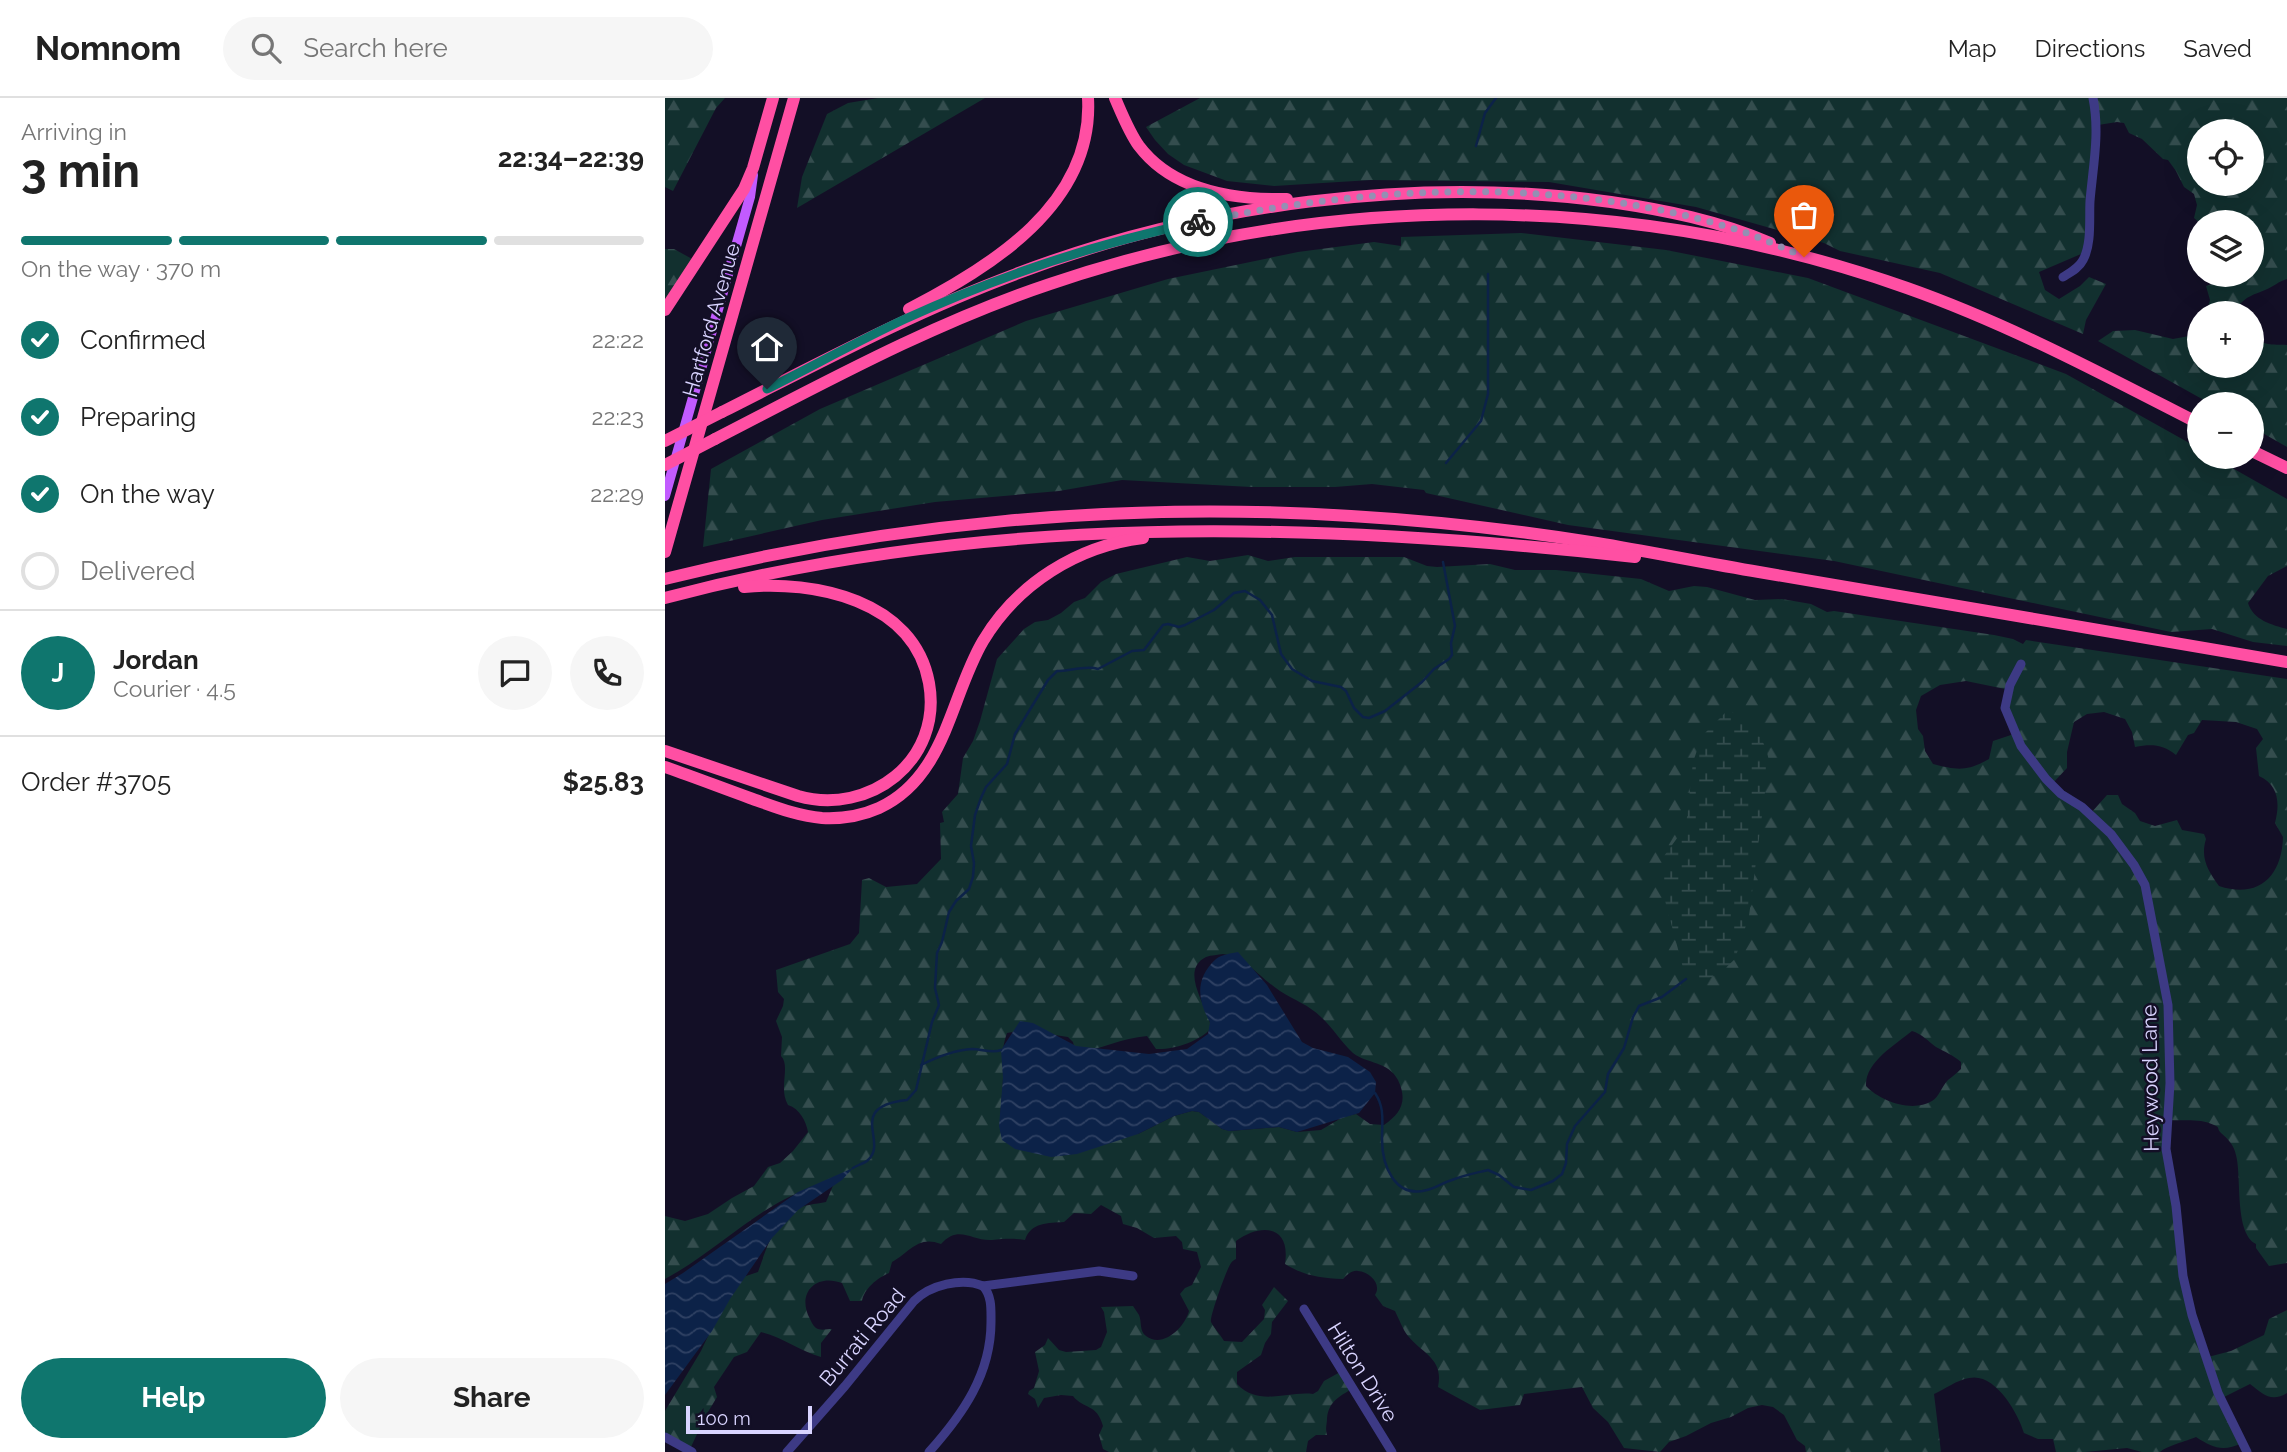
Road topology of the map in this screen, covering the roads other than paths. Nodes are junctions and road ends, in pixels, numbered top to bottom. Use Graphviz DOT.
graph roads {
  1 [pos="773,98"];
  2 [pos="794,98"];
  3 [pos="1088,98"];
  4 [pos="1115,98"];
  5 [pos="2093,98"];
  6 [pos="757,155"];
  7 [pos="1340,199"];
  8 [pos="1804,257"];
  9 [pos="2063,277"];
  10 [pos="665,310"];
  11 [pos="812,366"];
  12 [pos="2187,417"];
  13 [pos="665,441"];
  14 [pos="2264,457"];
  15 [pos="665,465"];
  16 [pos="2287,468"];
  17 [pos="665,496"];
  18 [pos="1250,530"];
  19 [pos="665,552"];
  20 [pos="1719,566"];
  21 [pos="671,577"];
  22 [pos="668,597"];
  23 [pos="2287,662"];
  24 [pos="2021,664"];
  25 [pos="665,744"];
  26 [pos="665,751"];
  27 [pos="690,760"];
  28 [pos="665,767"];
  29 [pos="665,775"];
  30 [pos="695,778"];
  31 [pos="1133,1276"];
  32 [pos="983,1286"];
  33 [pos="1304,1310"];
  34 [pos="665,1437"];
  35 [pos="692,1452"];
  36 [pos="787,1452"];
  37 [pos="929,1452"];
  38 [pos="1392,1452"];
  39 [pos="2247,1452"];
  1 -- 6 [label="highway, Hartford Avenue"];
  2 -- 19 [label="highway, Hartford Avenue"];
  3 -- 11 [label="highway"];
  4 -- 7 [label="highway"];
  5 -- 9 [label="street"];
  6 -- 10 [label="highway"];
  6 -- 17 [label="main road, Hartford Avenue"];
  7 -- 8 [label="highway"];
  7 -- 11 [label="highway"];
  8 -- 12 [label="highway"];
  8 -- 15 [label="highway, bridge"];
  11 -- 13 [label="highway, bridge"];
  14 -- 16 [label="highway"];
  18 -- 20 [label="highway"];
  18 -- 22 [label="highway"];
  18 -- 30 [label="highway"];
  20 -- 21 [label="highway"];
  20 -- 23 [label="highway"];
  22 -- 27 [label="highway"];
  24 -- 39 [label="street, Heywood Lane"];
  25 -- 27 [label="highway"];
  26 -- 27 [label="highway"];
  28 -- 30 [label="highway"];
  29 -- 30 [label="highway"];
  31 -- 32 [label="street, Burrati Road"];
  32 -- 36 [label="street, Burrati Road"];
  32 -- 37 [label="street"];
  33 -- 38 [label="street, Hilton Drive"];
  34 -- 35 [label="street"];
}
